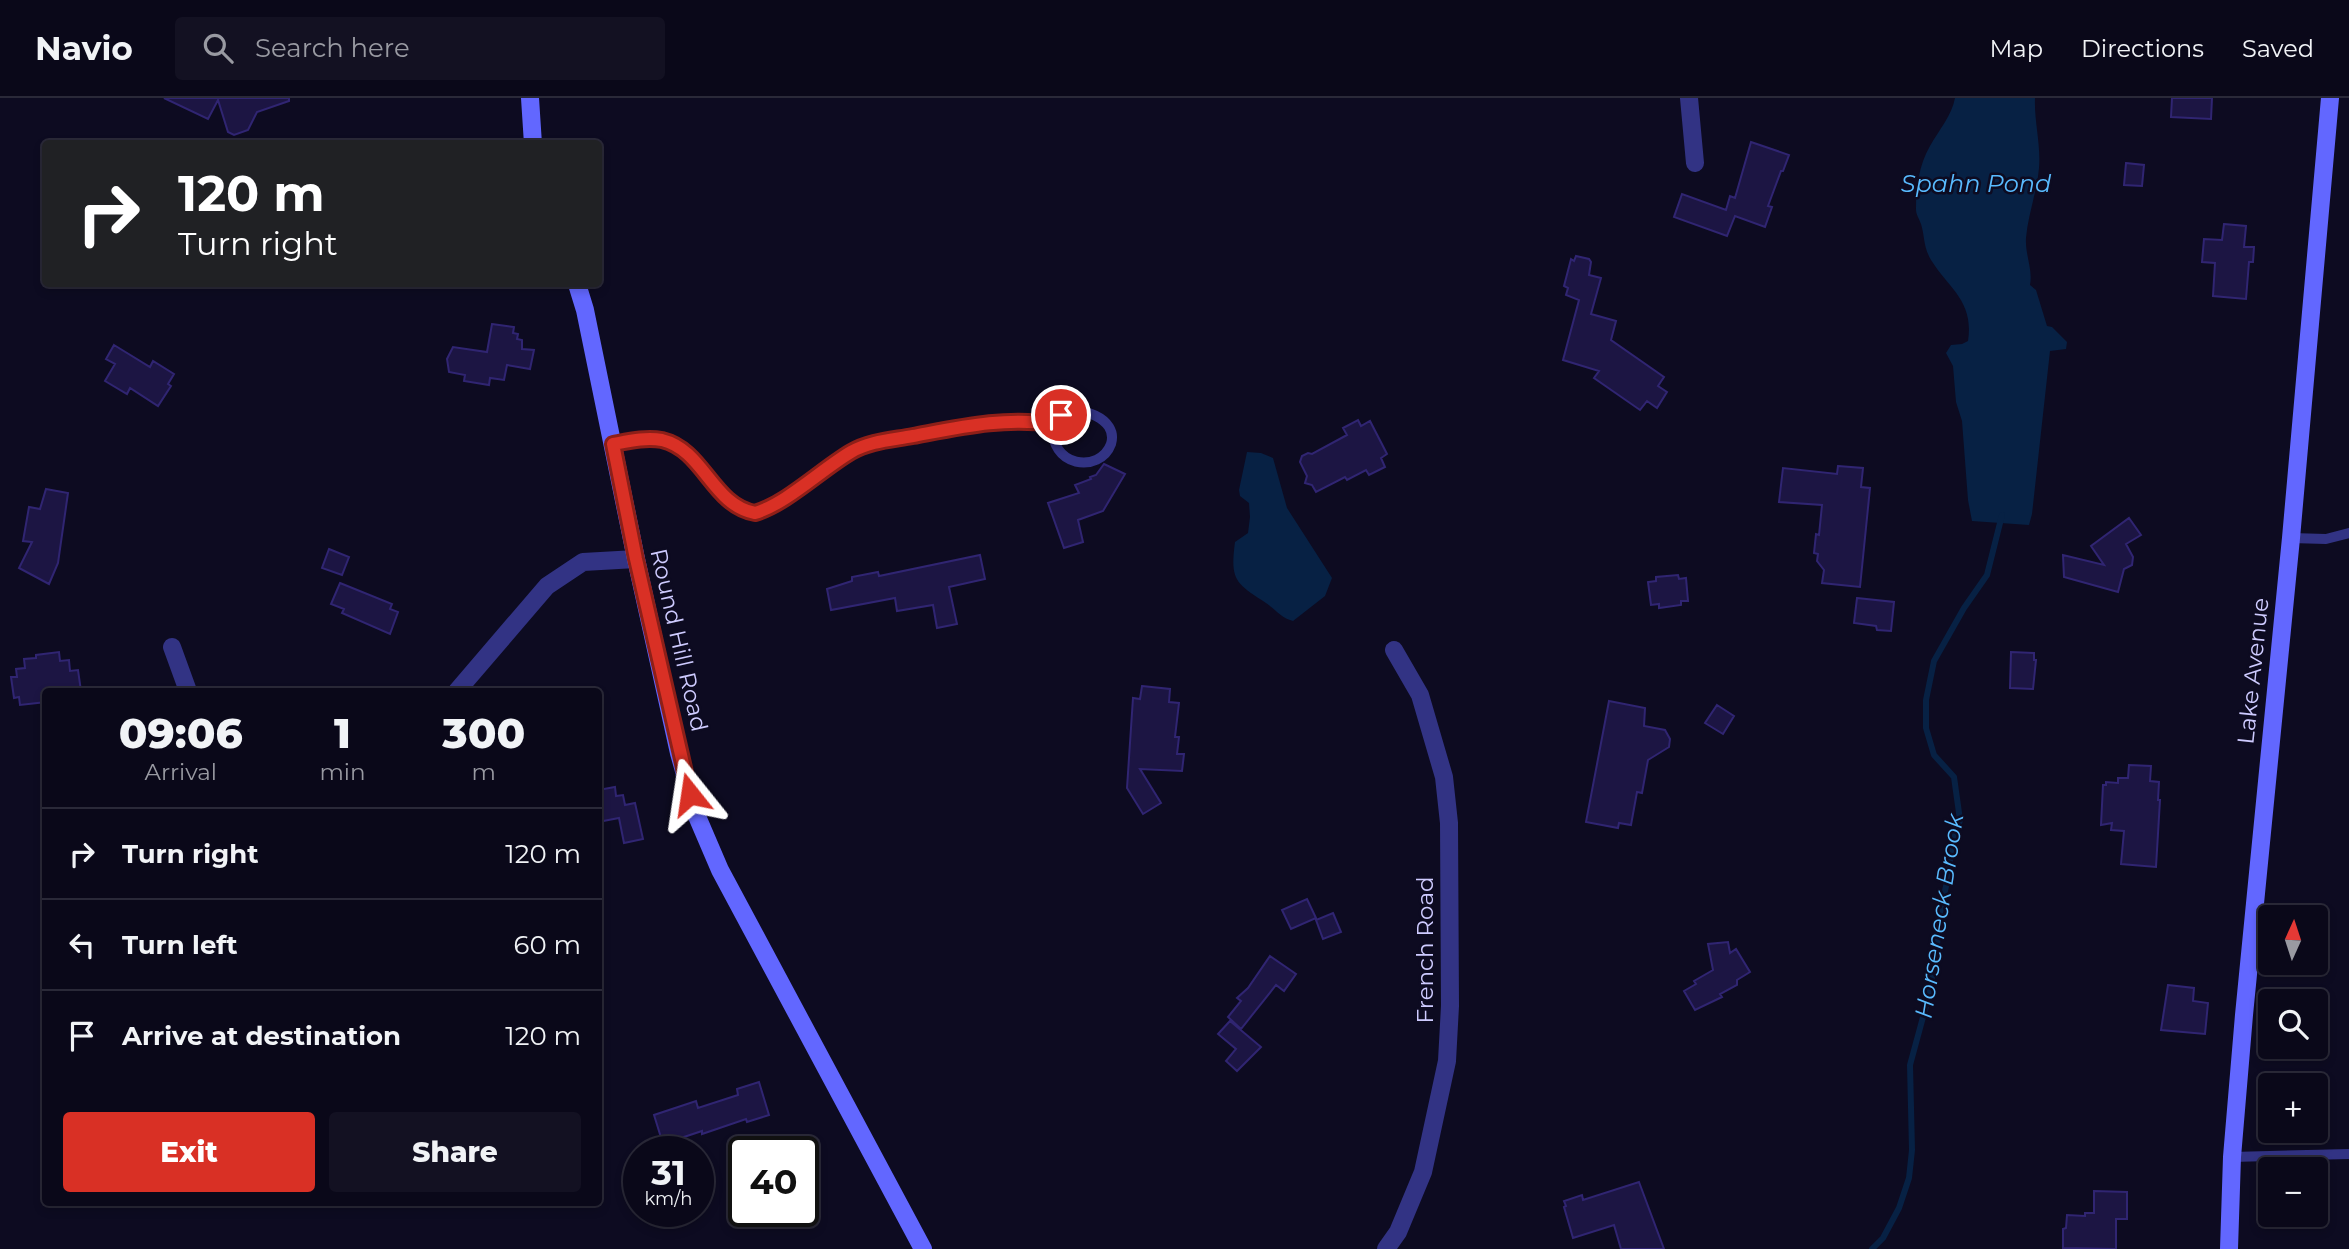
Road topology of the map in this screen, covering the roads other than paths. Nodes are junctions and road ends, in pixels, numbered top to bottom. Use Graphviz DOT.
graph roads {
  1 [pos="530,98"];
  2 [pos="1689,98"];
  3 [pos="2330,98"];
  4 [pos="533,140"];
  5 [pos="1695,163"];
  6 [pos="578,287"];
  7 [pos="1053,424"];
  8 [pos="613,444"];
  9 [pos="2349,533"];
  10 [pos="2291,538"];
  11 [pos="636,559"];
  12 [pos="173,647"];
  13 [pos="1395,650"];
  14 [pos="187,688"];
  15 [pos="460,688"];
  16 [pos="2349,1154"];
  17 [pos="2232,1157"];
  18 [pos="923,1249"];
  19 [pos="1386,1249"];
  20 [pos="2229,1249"];
  1 -- 4 [label="main road"];
  2 -- 5 [label="street"];
  3 -- 10 [label="main road, Lake Avenue"];
  6 -- 8 [label="main road, Round Hill Road"];
  7 -- 7 [label="lane"];
  7 -- 8 [label="lane"];
  8 -- 11 [label="main road, Round Hill Road"];
  9 -- 10 [label="lane"];
  10 -- 17 [label="main road, Lake Avenue"];
  11 -- 15 [label="street"];
  11 -- 18 [label="main road, Round Hill Road"];
  12 -- 14 [label="street"];
  13 -- 19 [label="street, French Road"];
  16 -- 17 [label="lane"];
  17 -- 20 [label="main road, Lake Avenue"];
}
